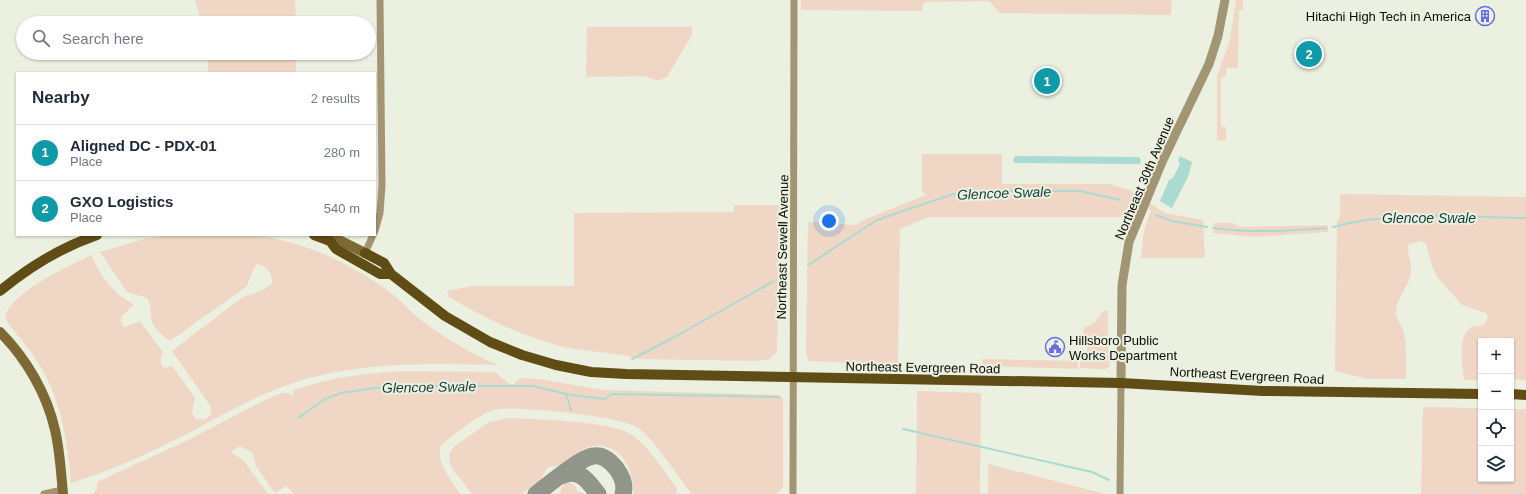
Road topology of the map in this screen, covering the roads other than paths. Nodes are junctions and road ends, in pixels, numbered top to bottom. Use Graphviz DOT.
graph roads {
  1 [pos="380,0"];
  2 [pos="794,0"];
  3 [pos="1225,0"];
  4 [pos="376,228"];
  5 [pos="94,236"];
  6 [pos="317,236"];
  7 [pos="373,236"];
  8 [pos="330,241"];
  9 [pos="365,253"];
  10 [pos="391,274"];
  11 [pos="0,291"];
  12 [pos="0,332"];
  13 [pos="793,377"];
  14 [pos="1121,383"];
  15 [pos="1478,394"];
  16 [pos="1514,394"];
  17 [pos="1526,395"];
  18 [pos="62,492"];
  19 [pos="44,494"];
  20 [pos="793,494"];
  21 [pos="1120,494"];
  1 -- 4 [label="street"];
  2 -- 13 [label="street, Northeast Sewell Avenue"];
  3 -- 14 [label="street, Northeast 30th Avenue"];
  5 -- 11 [label="main road"];
  6 -- 8 [label="main road, Northeast Evergreen Road"];
  7 -- 9 [label="street"];
  8 -- 9 [label="main road, Northeast Evergreen Road"];
  8 -- 10 [label="main road, Northeast Evergreen Road"];
  9 -- 10 [label="main road, Northeast Evergreen Road"];
  10 -- 13 [label="main road, Northeast Evergreen Road"];
  12 -- 18 [label="main road"];
  13 -- 14 [label="main road, Northeast Evergreen Road"];
  13 -- 20 [label="street, Northeast Sewell Avenue"];
  14 -- 15 [label="main road, Northeast Evergreen Road"];
  14 -- 21 [label="street, Northeast 30th Avenue"];
  16 -- 17 [label="main road"];
  18 -- 19 [label="street"];
}
